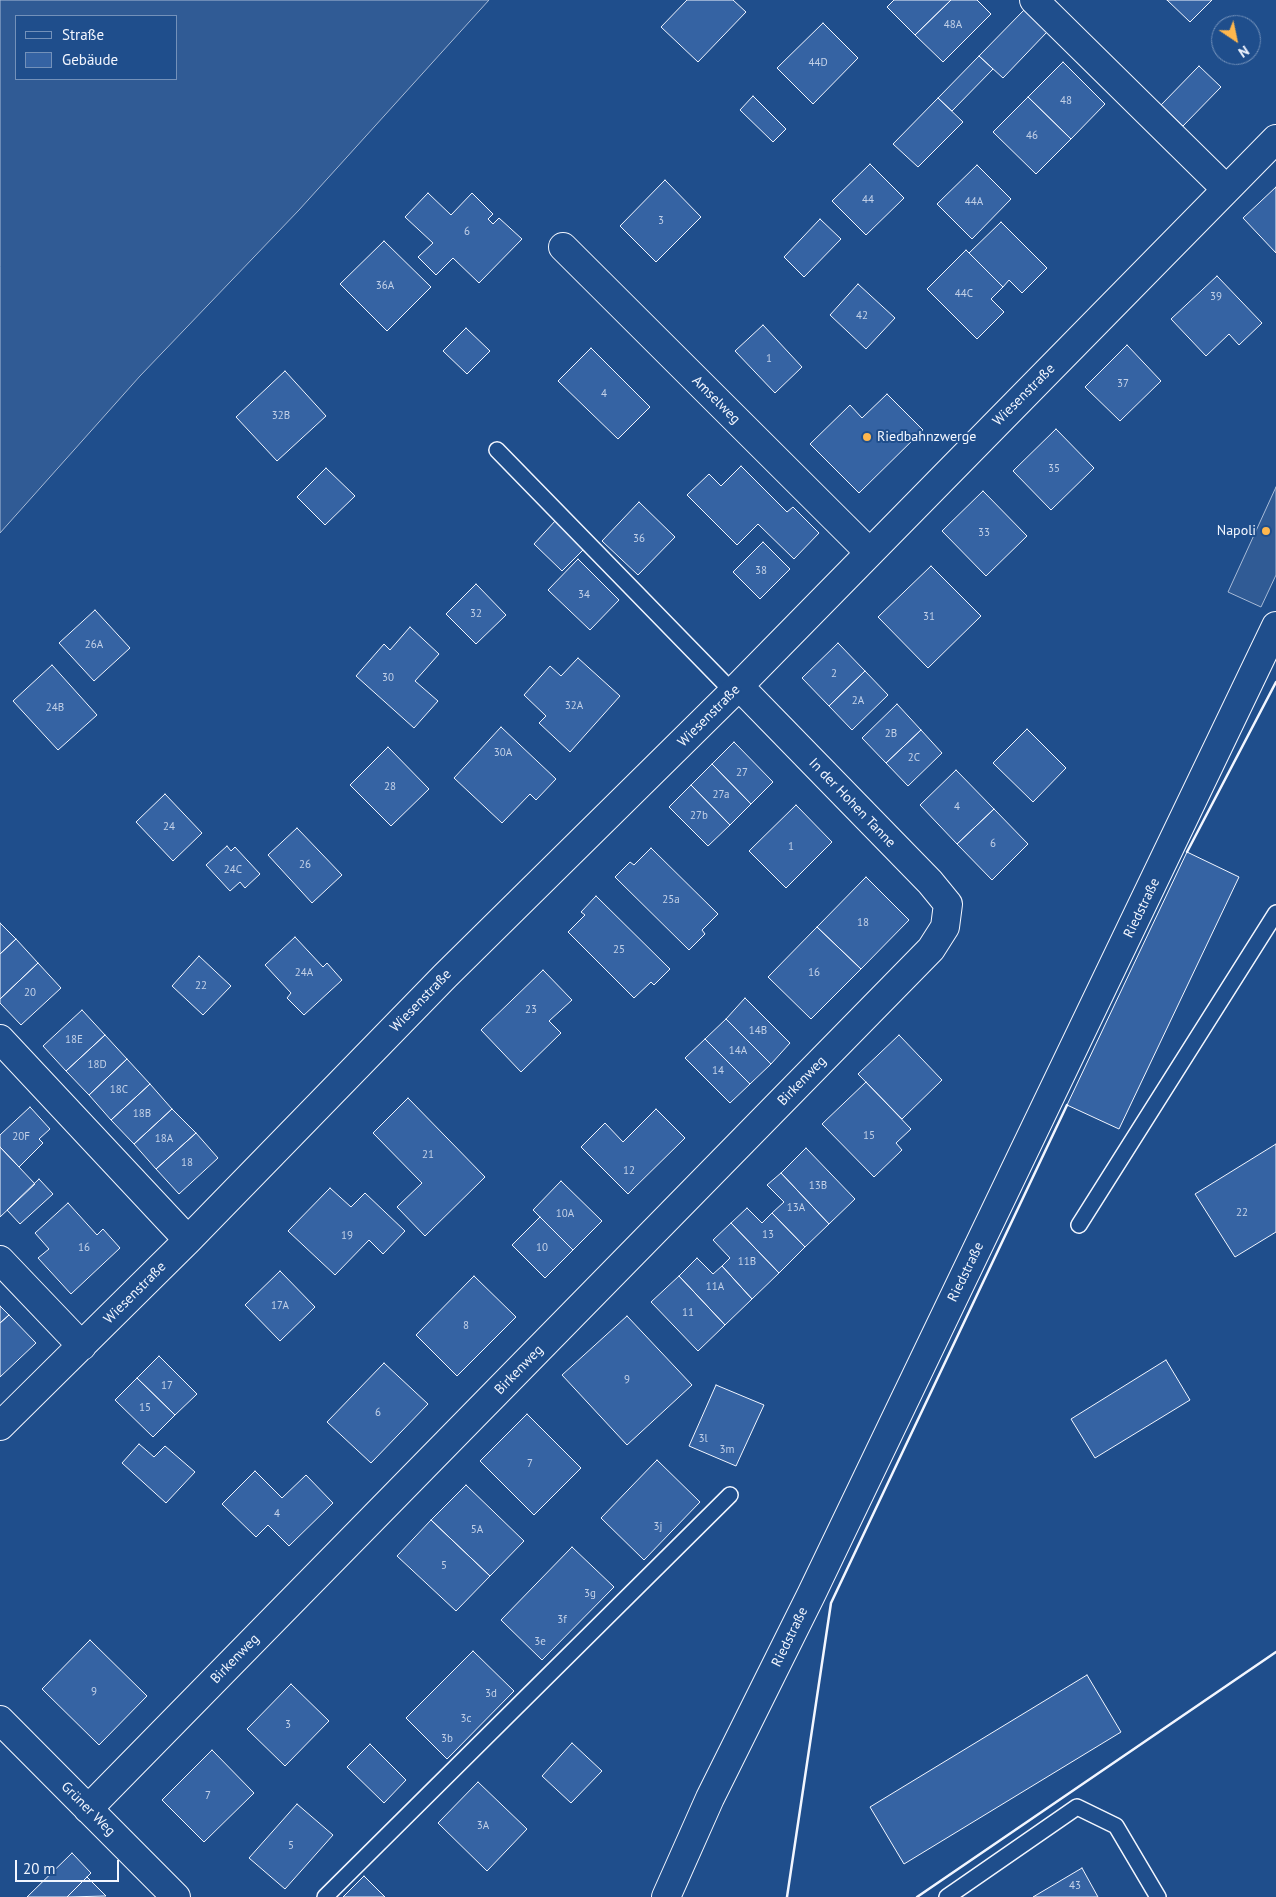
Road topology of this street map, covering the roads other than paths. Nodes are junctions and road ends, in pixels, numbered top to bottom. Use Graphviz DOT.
graph roads {
  1 [pos="1034,0"];
  2 [pos="1276,138"];
  3 [pos="1226,189"];
  4 [pos="563,247"];
  5 [pos="497,450"];
  6 [pos="869,552"];
  7 [pos="1273,639"];
  8 [pos="736,689"];
  9 [pos="1276,913"];
  10 [pos="945,927"];
  11 [pos="0,1039"];
  12 [pos="1079,1226"];
  13 [pos="188,1240"];
  14 [pos="0,1260"];
  15 [pos="82,1346"];
  16 [pos="0,1426"];
  17 [pos="730,1495"];
  18 [pos="0,1720"];
  19 [pos="88,1809"];
  20 [pos="176,1897"];
  21 [pos="325,1897"];
  22 [pos="666,1897"];
  23 [pos="947,1897"];
  24 [pos="1158,1897"];
  1 -- 3 [label="street"];
  2 -- 3 [label="street, Wiesenstraße"];
  3 -- 6 [label="street, Wiesenstraße"];
  4 -- 6 [label="street, Amselweg"];
  5 -- 8 [label="lane"];
  6 -- 8 [label="street, Wiesenstraße"];
  7 -- 22 [label="street, Riedstraße"];
  8 -- 10 [label="street, In der Hohen Tanne"];
  8 -- 13 [label="street, Wiesenstraße"];
  9 -- 12 [label="lane"];
  10 -- 19 [label="street, Birkenweg"];
  11 -- 13 [label="street"];
  13 -- 15 [label="street, Wiesenstraße"];
  14 -- 15 [label="street"];
  15 -- 16 [label="street, Wiesenstraße"];
  17 -- 21 [label="lane"];
  18 -- 19 [label="street, Grüner Weg"];
  19 -- 20 [label="street, Grüner Weg"];
  23 -- 24 [label="lane"];
}
